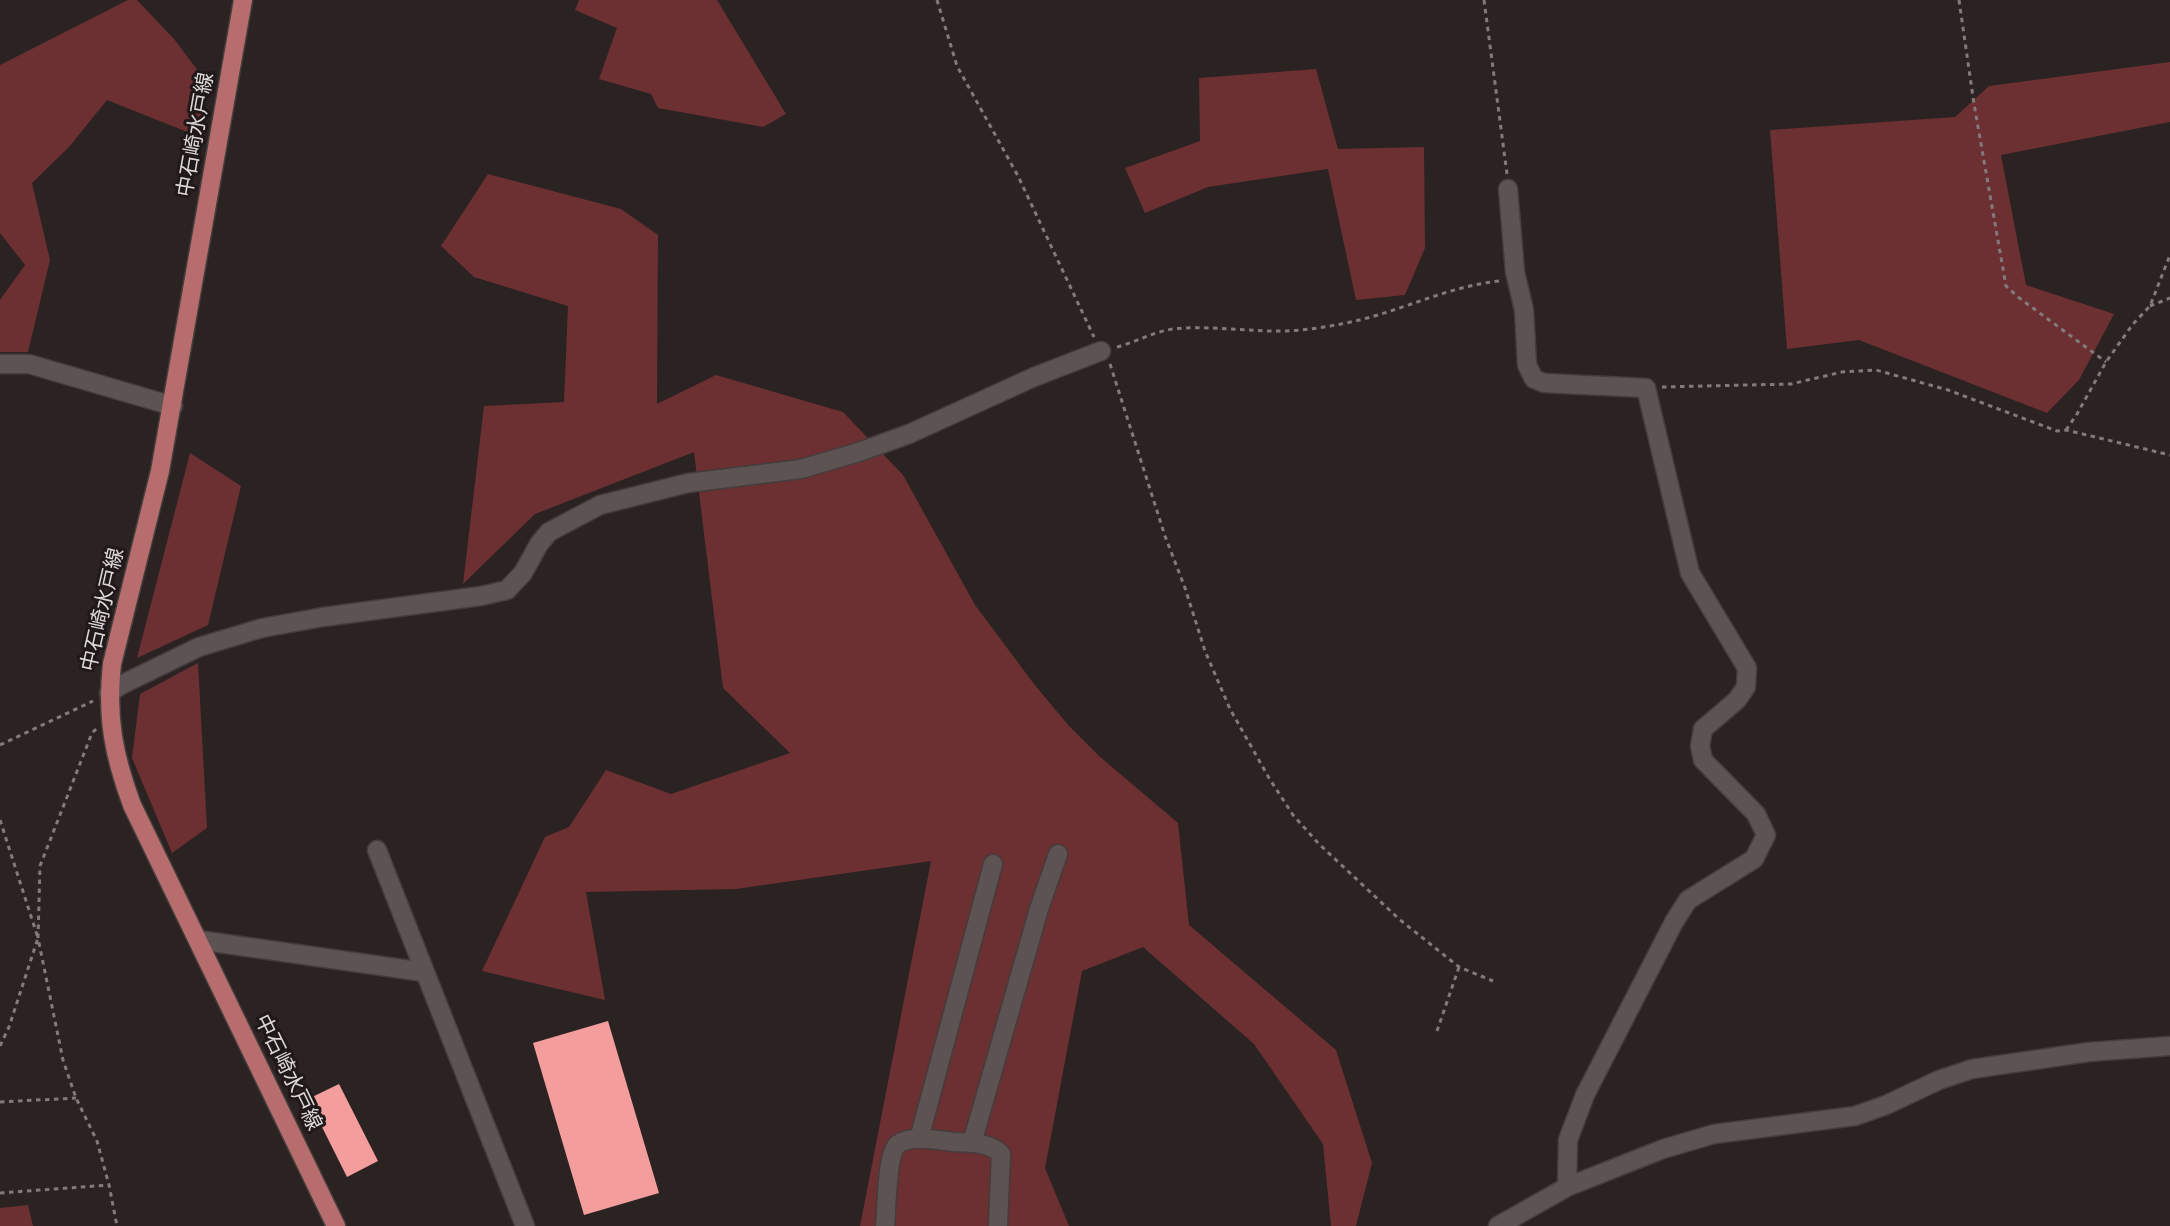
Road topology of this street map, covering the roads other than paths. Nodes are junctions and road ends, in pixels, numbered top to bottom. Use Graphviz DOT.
graph roads {
  1 [pos="243,0"];
  2 [pos="1508,189"];
  3 [pos="1101,351"];
  4 [pos="0,364"];
  5 [pos="173,406"];
  6 [pos="109,693"];
  7 [pos="377,850"];
  8 [pos="1058,854"];
  9 [pos="993,864"];
  10 [pos="198,940"];
  11 [pos="424,972"];
  12 [pos="2170,1046"];
  13 [pos="919,1139"];
  14 [pos="972,1143"];
  15 [pos="1567,1187"];
  16 [pos="336,1226"];
  17 [pos="525,1226"];
  18 [pos="885,1226"];
  19 [pos="998,1226"];
  20 [pos="1498,1226"];
  1 -- 5 [label="main road, 中石崎水戸線"];
  2 -- 15 [label="street"];
  3 -- 6 [label="street"];
  4 -- 5 [label="street"];
  5 -- 6 [label="main road, 中石崎水戸線"];
  6 -- 10 [label="main road, 中石崎水戸線"];
  7 -- 11 [label="street"];
  8 -- 14 [label="street"];
  9 -- 13 [label="street"];
  10 -- 11 [label="street"];
  10 -- 16 [label="main road, 中石崎水戸線"];
  11 -- 17 [label="street"];
  12 -- 15 [label="street"];
  13 -- 14 [label="street"];
  13 -- 18 [label="street"];
  14 -- 19 [label="street"];
  15 -- 20 [label="street"];
}
